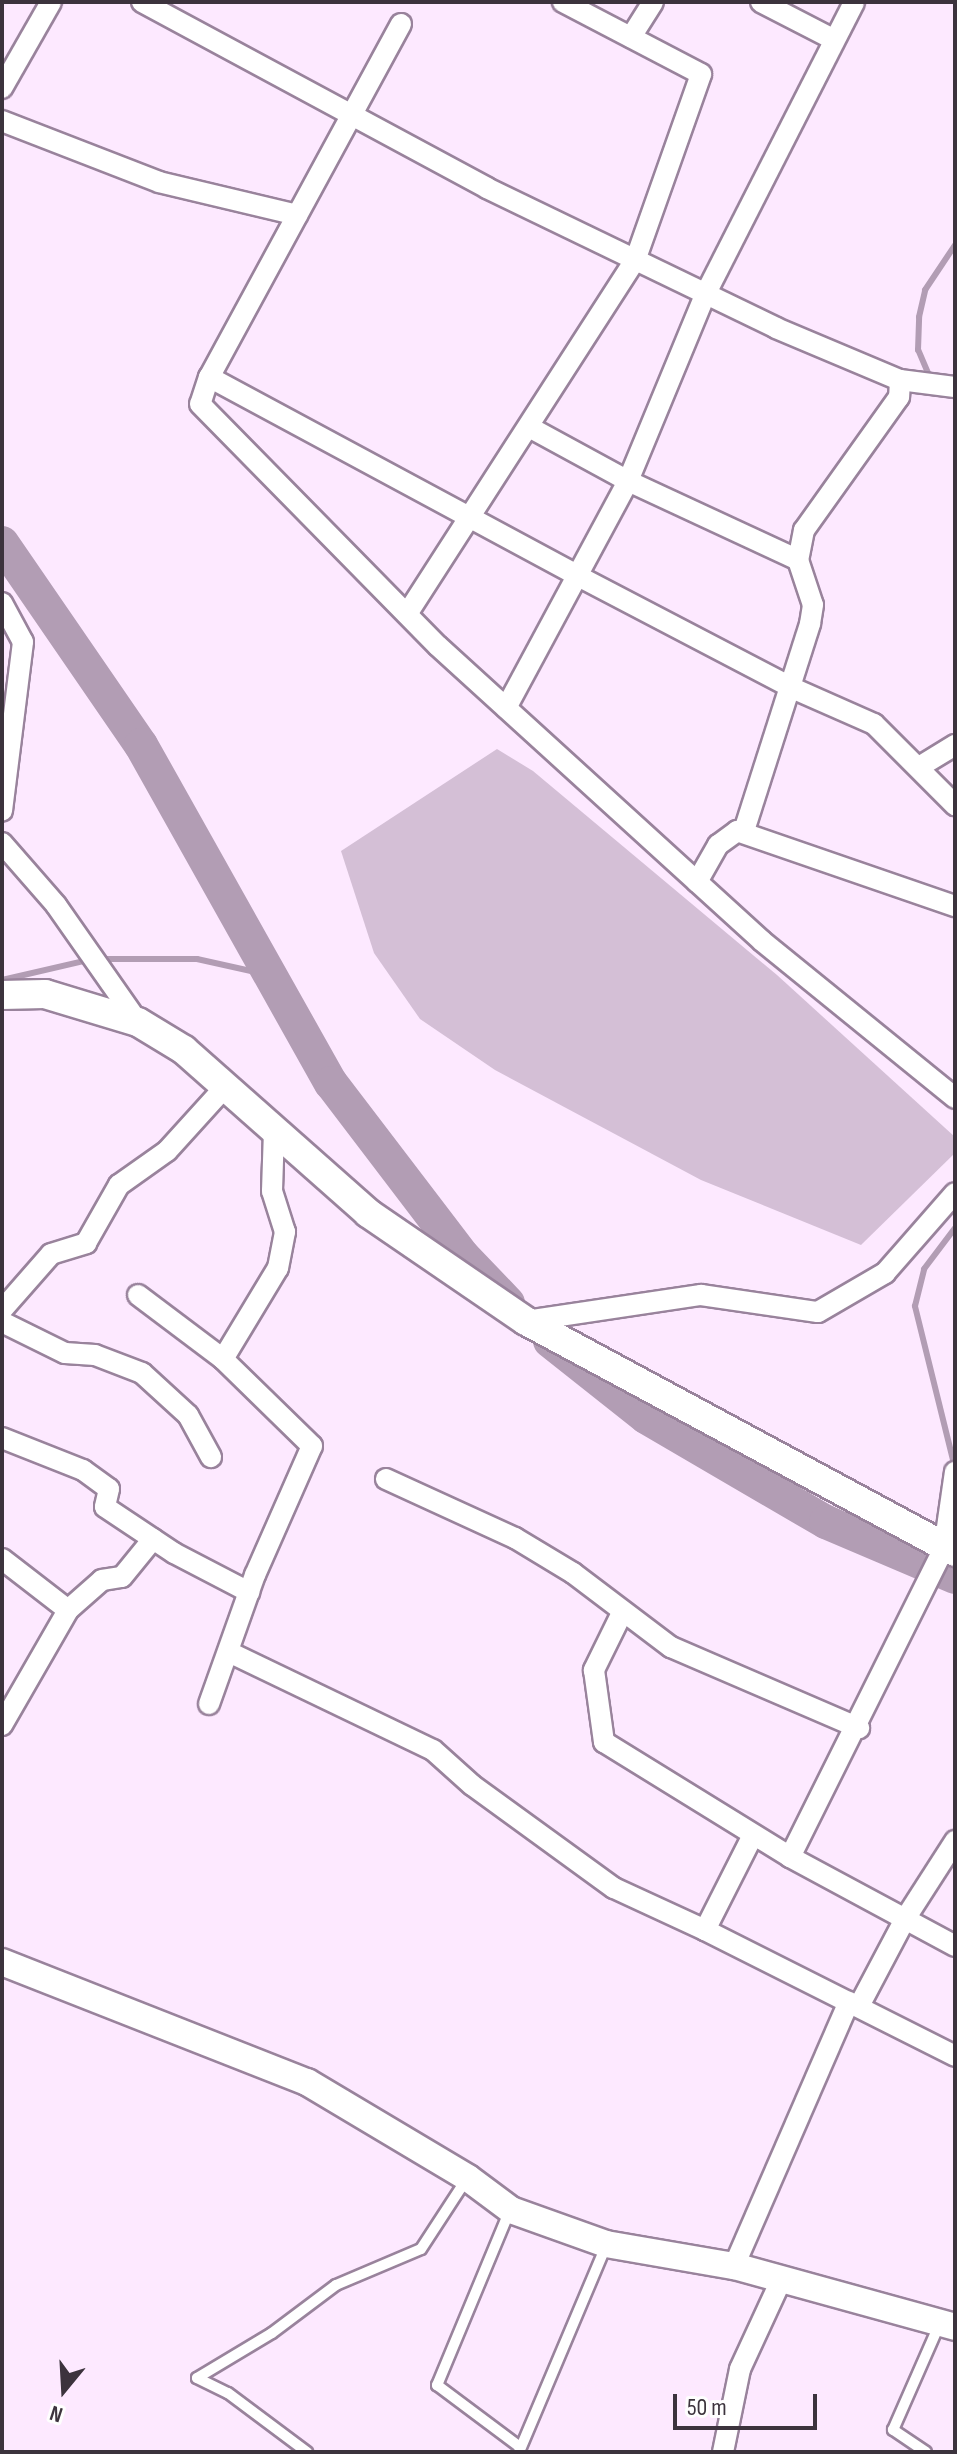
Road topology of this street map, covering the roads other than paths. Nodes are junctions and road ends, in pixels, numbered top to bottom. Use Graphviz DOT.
graph roads {
  1 [pos="51,2"];
  2 [pos="142,2"];
  3 [pos="563,2"];
  4 [pos="653,2"];
  5 [pos="761,2"];
  6 [pos="854,2"];
  7 [pos="401,24"];
  8 [pos="631,37"];
  9 [pos="833,39"];
  10 [pos="2,88"];
  11 [pos="348,117"];
  12 [pos="2,121"];
  13 [pos="297,215"];
  14 [pos="636,258"];
  15 [pos="706,293"];
  16 [pos="209,377"];
  17 [pos="900,380"];
  18 [pos="955,387"];
  19 [pos="529,427"];
  20 [pos="628,481"];
  21 [pos="473,515"];
  22 [pos="798,560"];
  23 [pos="578,576"];
  24 [pos="2,603"];
  25 [pos="407,614"];
  26 [pos="790,687"];
  27 [pos="506,708"];
  28 [pos="955,745"];
  29 [pos="919,767"];
  30 [pos="955,805"];
  31 [pos="2,811"];
  32 [pos="744,831"];
  33 [pos="2,843"];
  34 [pos="697,882"];
  35 [pos="955,906"];
  36 [pos="2,995"];
  37 [pos="138,1022"];
  38 [pos="225,1087"];
  39 [pos="955,1098"];
  40 [pos="274,1131"];
  41 [pos="955,1193"];
  42 [pos="138,1295"];
  43 [pos="2,1310"];
  44 [pos="526,1321"];
  45 [pos="2,1322"];
  46 [pos="223,1359"];
  47 [pos="2,1438"];
  48 [pos="211,1457"];
  49 [pos="955,1472"];
  50 [pos="386,1479"];
  51 [pos="153,1539"];
  52 [pos="950,1550"];
  53 [pos="2,1559"];
  54 [pos="249,1592"];
  55 [pos="68,1610"];
  56 [pos="622,1613"];
  57 [pos="229,1652"];
  58 [pos="209,1704"];
  59 [pos="2,1725"];
  60 [pos="859,1728"];
  61 [pos="753,1835"];
  62 [pos="955,1841"];
  63 [pos="790,1857"];
  64 [pos="905,1919"];
  65 [pos="705,1930"];
  66 [pos="955,1946"];
  67 [pos="2,1962"];
  68 [pos="854,2004"];
  69 [pos="955,2056"];
  70 [pos="468,2178"];
  71 [pos="511,2210"];
  72 [pos="606,2244"];
  73 [pos="734,2266"];
  74 [pos="782,2278"];
  75 [pos="948,2325"];
  76 [pos="520,2449"];
  77 [pos="307,2452"];
  78 [pos="723,2452"];
  79 [pos="926,2452"];
  1 -- 10 [label="street"];
  2 -- 11 [label="street"];
  3 -- 8 [label="street"];
  4 -- 8 [label="street"];
  5 -- 9 [label="street"];
  6 -- 9 [label="street"];
  7 -- 11 [label="street"];
  8 -- 14 [label="street"];
  9 -- 15 [label="street"];
  11 -- 13 [label="street"];
  11 -- 14 [label="street"];
  12 -- 13 [label="street"];
  13 -- 16 [label="street"];
  14 -- 15 [label="street"];
  14 -- 19 [label="street"];
  15 -- 17 [label="street"];
  15 -- 20 [label="street"];
  16 -- 21 [label="street"];
  16 -- 25 [label="street"];
  17 -- 18 [label="street"];
  17 -- 22 [label="street"];
  19 -- 20 [label="street"];
  19 -- 21 [label="street"];
  20 -- 22 [label="street"];
  20 -- 23 [label="street"];
  21 -- 23 [label="street"];
  21 -- 25 [label="street"];
  22 -- 26 [label="street"];
  23 -- 26 [label="street"];
  23 -- 27 [label="street"];
  24 -- 31 [label="street"];
  25 -- 27 [label="street"];
  26 -- 29 [label="street"];
  26 -- 32 [label="street"];
  27 -- 34 [label="street"];
  28 -- 29 [label="street"];
  29 -- 30 [label="street"];
  32 -- 34 [label="street"];
  32 -- 35 [label="street"];
  33 -- 37 [label="street"];
  34 -- 39 [label="street"];
  36 -- 37 [label="main road"];
  37 -- 38 [label="main road"];
  38 -- 40 [label="main road"];
  38 -- 43 [label="street"];
  40 -- 44 [label="main road"];
  40 -- 46 [label="street"];
  41 -- 44 [label="street"];
  42 -- 46 [label="street"];
  44 -- 52 [label="main road"];
  45 -- 48 [label="street"];
  46 -- 54 [label="street"];
  47 -- 51 [label="street"];
  49 -- 52 [label="street"];
  50 -- 56 [label="street"];
  51 -- 54 [label="street"];
  51 -- 55 [label="street"];
  52 -- 60 [label="street"];
  53 -- 55 [label="street"];
  54 -- 57 [label="street"];
  55 -- 59 [label="street"];
  56 -- 60 [label="street"];
  56 -- 61 [label="street"];
  57 -- 58 [label="street"];
  57 -- 65 [label="street"];
  60 -- 63 [label="street"];
  61 -- 63 [label="street"];
  61 -- 65 [label="street"];
  62 -- 64 [label="street"];
  63 -- 64 [label="street"];
  64 -- 66 [label="street"];
  64 -- 68 [label="street"];
  65 -- 68 [label="street"];
  67 -- 70 [label="street"];
  68 -- 69 [label="street"];
  68 -- 73 [label="street"];
  70 -- 71 [label="street"];
  70 -- 77 [label="lane"];
  71 -- 72 [label="street"];
  71 -- 76 [label="lane"];
  72 -- 73 [label="street"];
  72 -- 76 [label="lane"];
  73 -- 74 [label="street"];
  74 -- 75 [label="street"];
  74 -- 78 [label="street"];
  75 -- 79 [label="lane"];
}
